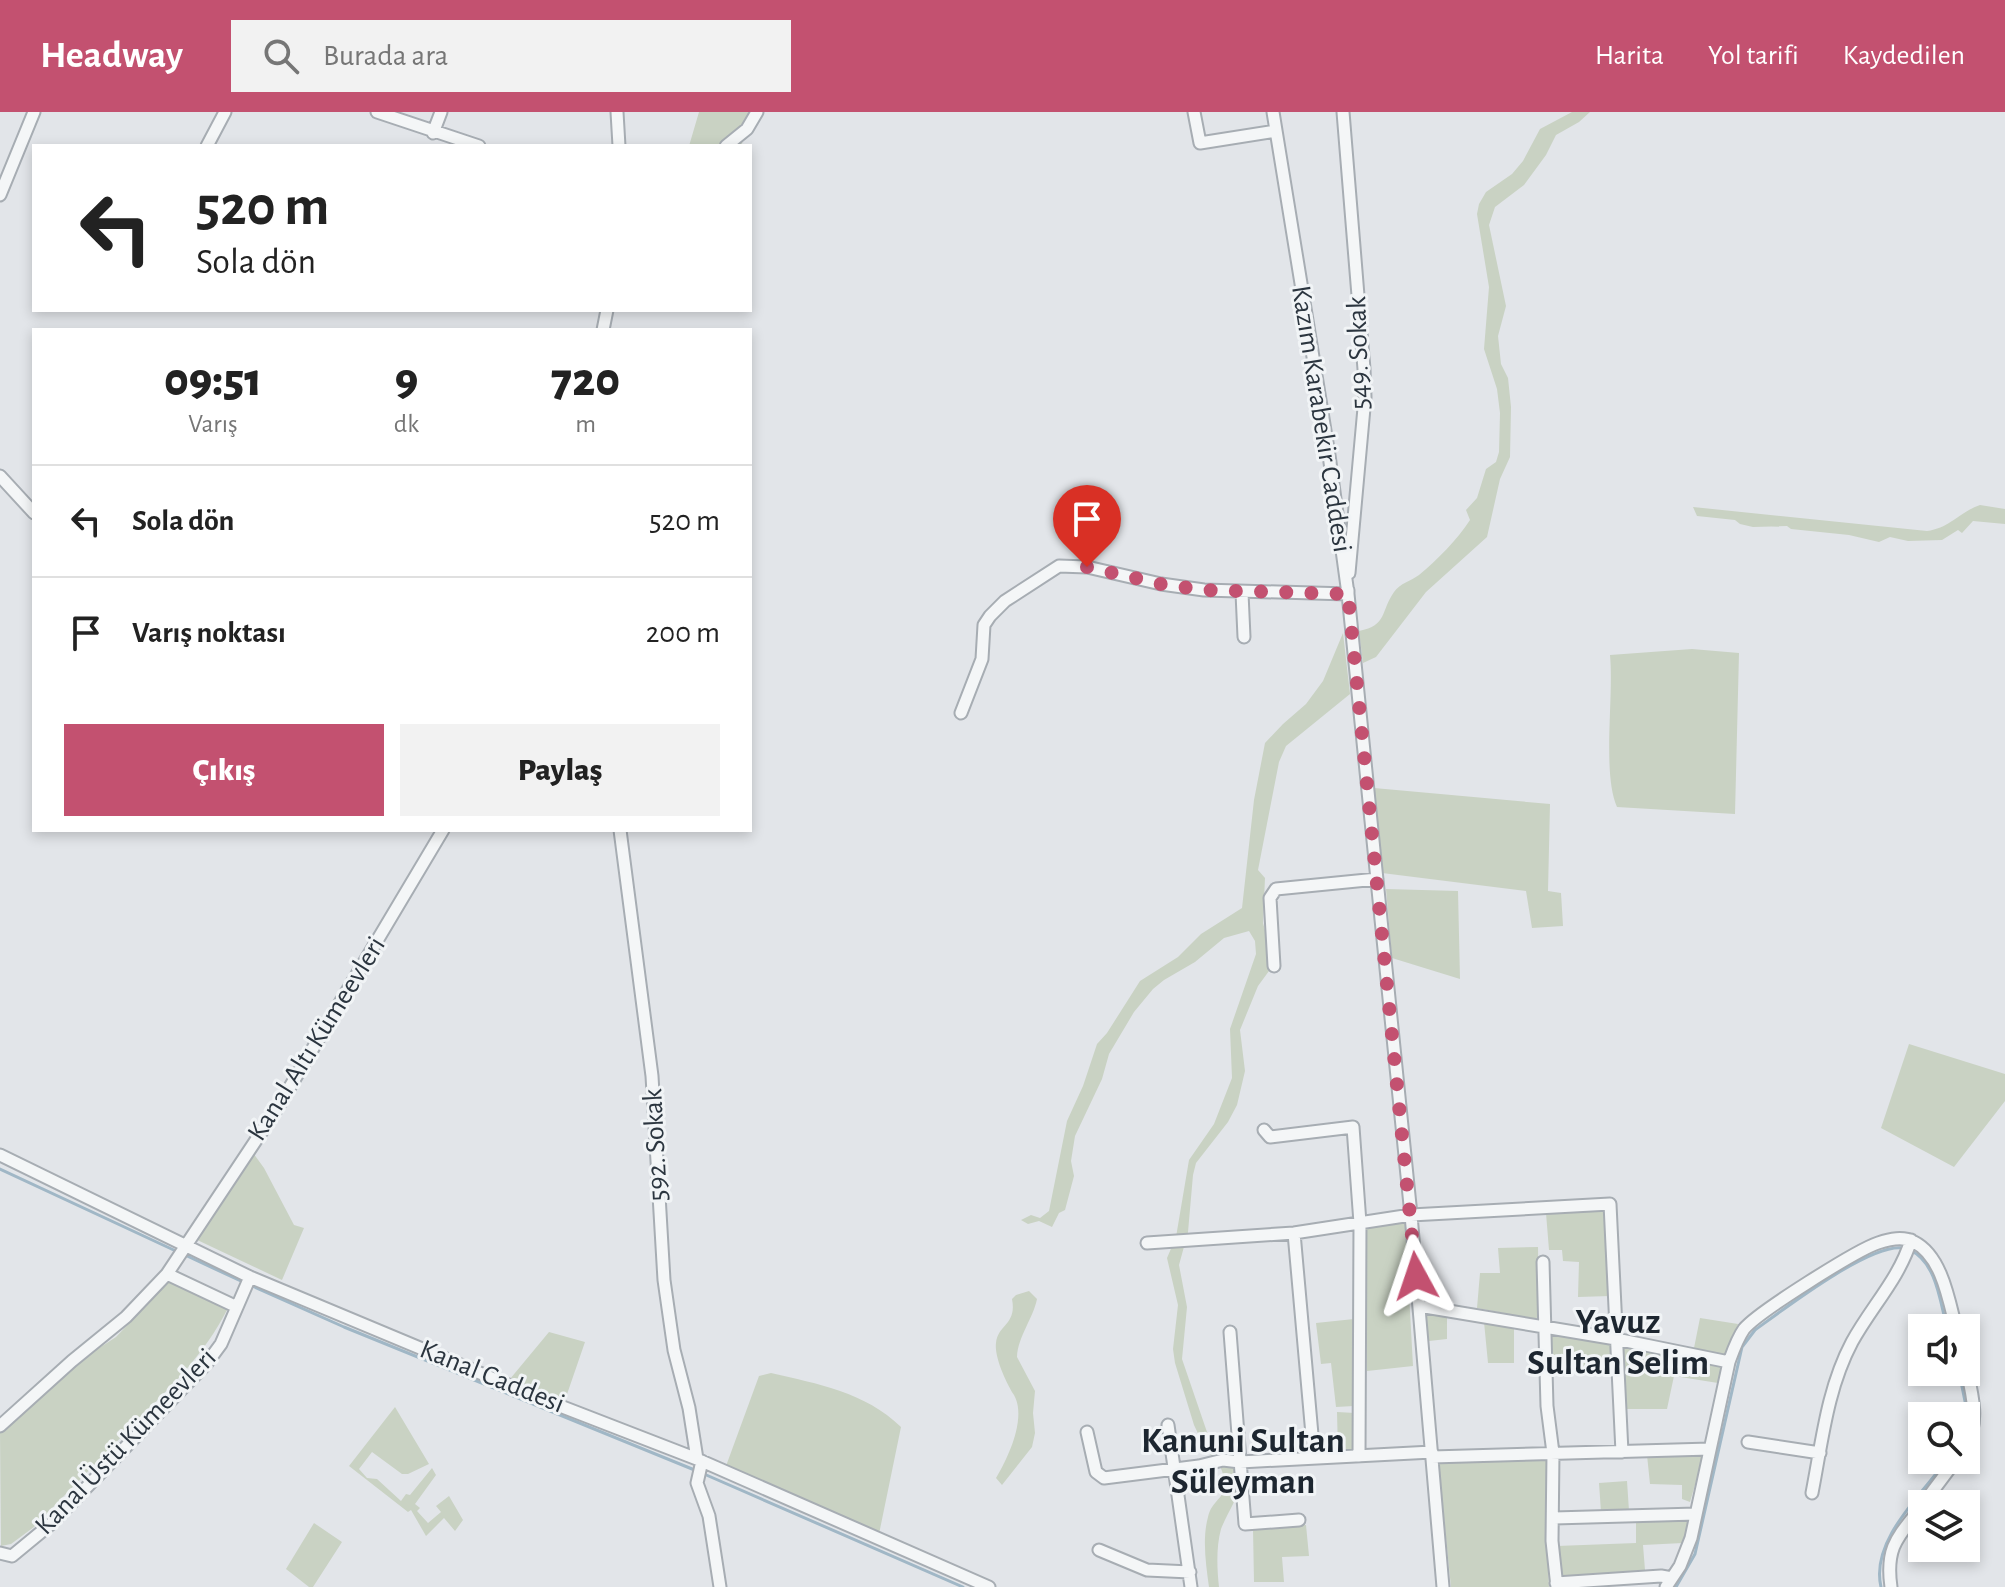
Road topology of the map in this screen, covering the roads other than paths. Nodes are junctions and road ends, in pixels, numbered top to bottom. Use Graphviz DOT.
graph roads {
  1 [pos="34,112"];
  2 [pos="225,112"];
  3 [pos="377,112"];
  4 [pos="441,112"];
  5 [pos="617,112"];
  6 [pos="757,112"];
  7 [pos="1194,112"];
  8 [pos="1273,112"];
  9 [pos="1343,112"];
  10 [pos="1276,131"];
  11 [pos="433,133"];
  12 [pos="208,144"];
  13 [pos="472,144"];
  14 [pos="619,144"];
  15 [pos="728,144"];
  16 [pos="0,195"];
  17 [pos="0,476"];
  18 [pos="32,511"];
  19 [pos="1242,593"];
  20 [pos="1348,594"];
  21 [pos="1244,637"];
  22 [pos="961,713"];
  23 [pos="442,832"];
  24 [pos="620,832"];
  25 [pos="1377,879"];
  26 [pos="1274,966"];
  27 [pos="1264,1130"];
  28 [pos="0,1155"];
  29 [pos="1411,1215"];
  30 [pos="1360,1223"];
  31 [pos="1294,1233"];
  32 [pos="1911,1242"];
  33 [pos="1147,1243"];
  34 [pos="184,1245"];
  35 [pos="1543,1262"];
  36 [pos="167,1274"];
  37 [pos="250,1277"];
  38 [pos="238,1305"];
  39 [pos="1419,1306"];
  40 [pos="1951,1314"];
  41 [pos="1544,1326"];
  42 [pos="1230,1332"];
  43 [pos="1616,1339"];
  44 [pos="1729,1362"];
  45 [pos="1168,1425"];
  46 [pos="0,1426"];
  47 [pos="1087,1432"];
  48 [pos="1748,1442"];
  49 [pos="1710,1449"];
  50 [pos="1622,1452"];
  51 [pos="1553,1453"];
  52 [pos="1820,1453"];
  53 [pos="1432,1454"];
  54 [pos="1359,1456"];
  55 [pos="1314,1457"];
  56 [pos="1240,1462"];
  57 [pos="700,1466"];
  58 [pos="1175,1470"];
  59 [pos="1812,1493"];
  60 [pos="1696,1514"];
  61 [pos="1554,1518"];
  62 [pos="1299,1520"];
  63 [pos="1908,1525"];
  64 [pos="1099,1550"];
  65 [pos="6,1554"];
  66 [pos="0,1561"];
  67 [pos="1190,1572"];
  68 [pos="1669,1583"];
  69 [pos="1556,1585"];
  70 [pos="720,1587"];
  71 [pos="989,1587"];
  72 [pos="1191,1587"];
  73 [pos="1443,1587"];
  74 [pos="1891,1587"];
  1 -- 16 [label="street"];
  2 -- 12 [label="street"];
  3 -- 11 [label="street"];
  4 -- 11 [label="street"];
  5 -- 14 [label="street"];
  6 -- 15 [label="street"];
  7 -- 10 [label="street"];
  8 -- 10 [label="street, Kazım Karabekir Caddesi"];
  9 -- 20 [label="street, 549. Sokak"];
  10 -- 20 [label="street, Kazım Karabekir Caddesi"];
  11 -- 13 [label="street"];
  17 -- 18 [label="street"];
  19 -- 20 [label="street"];
  19 -- 21 [label="street"];
  19 -- 22 [label="street"];
  20 -- 25 [label="street, Kazım Karabekir Caddesi"];
  23 -- 34 [label="street, Kanal Altı Kümeevleri"];
  24 -- 57 [label="street, 592. Sokak"];
  25 -- 26 [label="street"];
  25 -- 29 [label="street, Kazım Karabekir Caddesi"];
  27 -- 30 [label="street"];
  28 -- 34 [label="street, Kanal Caddesi"];
  29 -- 30 [label="street"];
  29 -- 39 [label="street, Kazım Karabekir Caddesi"];
  29 -- 43 [label="street"];
  30 -- 31 [label="street"];
  30 -- 54 [label="street"];
  31 -- 33 [label="street"];
  31 -- 55 [label="street"];
  32 -- 40 [label="street"];
  32 -- 44 [label="street"];
  32 -- 52 [label="street"];
  34 -- 36 [label="street"];
  34 -- 37 [label="street, Kanal Caddesi"];
  35 -- 41 [label="street"];
  36 -- 38 [label="street"];
  36 -- 46 [label="street"];
  37 -- 38 [label="street, Kanal Üstü Kümeevleri"];
  37 -- 57 [label="street, Kanal Caddesi"];
  38 -- 65 [label="street, Kanal Üstü Kümeevleri"];
  39 -- 41 [label="street"];
  39 -- 53 [label="street, Kazım Karabekir Caddesi"];
  41 -- 43 [label="street"];
  41 -- 51 [label="street"];
  42 -- 56 [label="street"];
  43 -- 44 [label="street"];
  43 -- 50 [label="street"];
  44 -- 49 [label="street"];
  45 -- 58 [label="street"];
  47 -- 58 [label="street"];
  48 -- 52 [label="street"];
  49 -- 50 [label="street"];
  49 -- 60 [label="street"];
  50 -- 51 [label="street"];
  51 -- 53 [label="street"];
  51 -- 61 [label="street"];
  52 -- 59 [label="street"];
  53 -- 54 [label="street"];
  53 -- 73 [label="street, Kazım Karabekir Caddesi"];
  54 -- 55 [label="street"];
  55 -- 56 [label="street"];
  56 -- 58 [label="street"];
  56 -- 62 [label="street"];
  57 -- 70 [label="street, 592. Sokak"];
  57 -- 71 [label="street, Kanal Caddesi"];
  58 -- 67 [label="street"];
  60 -- 61 [label="street"];
  60 -- 68 [label="street"];
  61 -- 69 [label="street"];
  63 -- 74 [label="street"];
  64 -- 67 [label="street"];
  65 -- 66 [label="street, Kanal Üstü Kümeevleri"];
  67 -- 72 [label="street"];
  68 -- 69 [label="street"];
}
